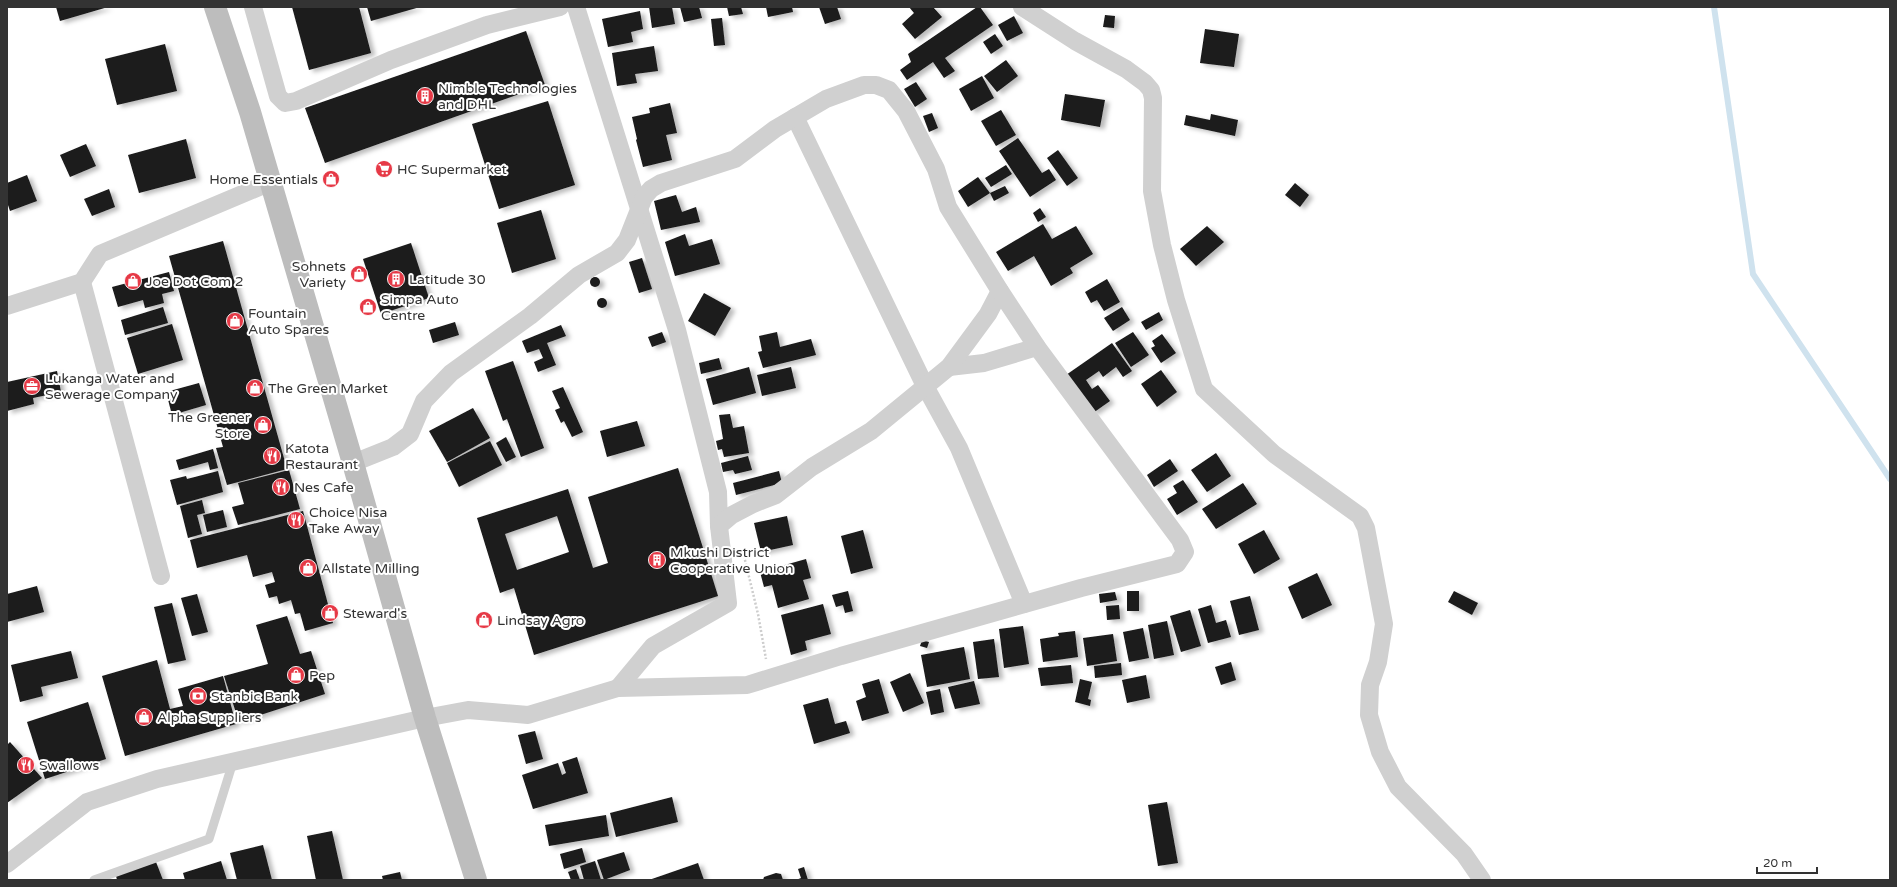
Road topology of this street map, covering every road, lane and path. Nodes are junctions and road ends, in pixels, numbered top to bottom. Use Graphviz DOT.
graph roads {
  1 [pos="215,7"];
  2 [pos="253,7"];
  3 [pos="560,7"];
  4 [pos="576,7"];
  5 [pos="1022,7"];
  6 [pos="795,117"];
  7 [pos="271,182"];
  8 [pos="638,208"];
  9 [pos="82,282"];
  10 [pos="1000,291"];
  11 [pos="7,306"];
  12 [pos="1037,347"];
  13 [pos="949,367"];
  14 [pos="925,386"];
  15 [pos="353,463"];
  16 [pos="719,526"];
  17 [pos="743,554"];
  18 [pos="161,576"];
  19 [pos="1024,604"];
  20 [pos="769,677"];
  21 [pos="618,688"];
  22 [pos="425,718"];
  23 [pos="233,762"];
  24 [pos="7,864"];
  25 [pos="94,880"];
  26 [pos="476,880"];
  27 [pos="1482,880"];
  1 -- 7 [label="street"];
  2 -- 3 [label="street"];
  4 -- 8 [label="street"];
  5 -- 27 [label="street"];
  6 -- 8 [label="street"];
  6 -- 10 [label="street"];
  6 -- 14 [label="street"];
  7 -- 9 [label="street"];
  7 -- 15 [label="street"];
  8 -- 15 [label="street"];
  8 -- 16 [label="street"];
  9 -- 11 [label="street"];
  9 -- 18 [label="street"];
  10 -- 12 [label="street"];
  10 -- 13 [label="street"];
  12 -- 13 [label="street"];
  12 -- 19 [label="street"];
  13 -- 14 [label="street"];
  14 -- 16 [label="street"];
  14 -- 19 [label="street"];
  15 -- 22 [label="street"];
  16 -- 21 [label="street"];
  17 -- 20 [label="path"];
  19 -- 20 [label="street"];
  20 -- 21 [label="street"];
  21 -- 22 [label="street"];
  22 -- 23 [label="street"];
  22 -- 26 [label="street"];
  23 -- 24 [label="street"];
  23 -- 25 [label="lane"];
}
